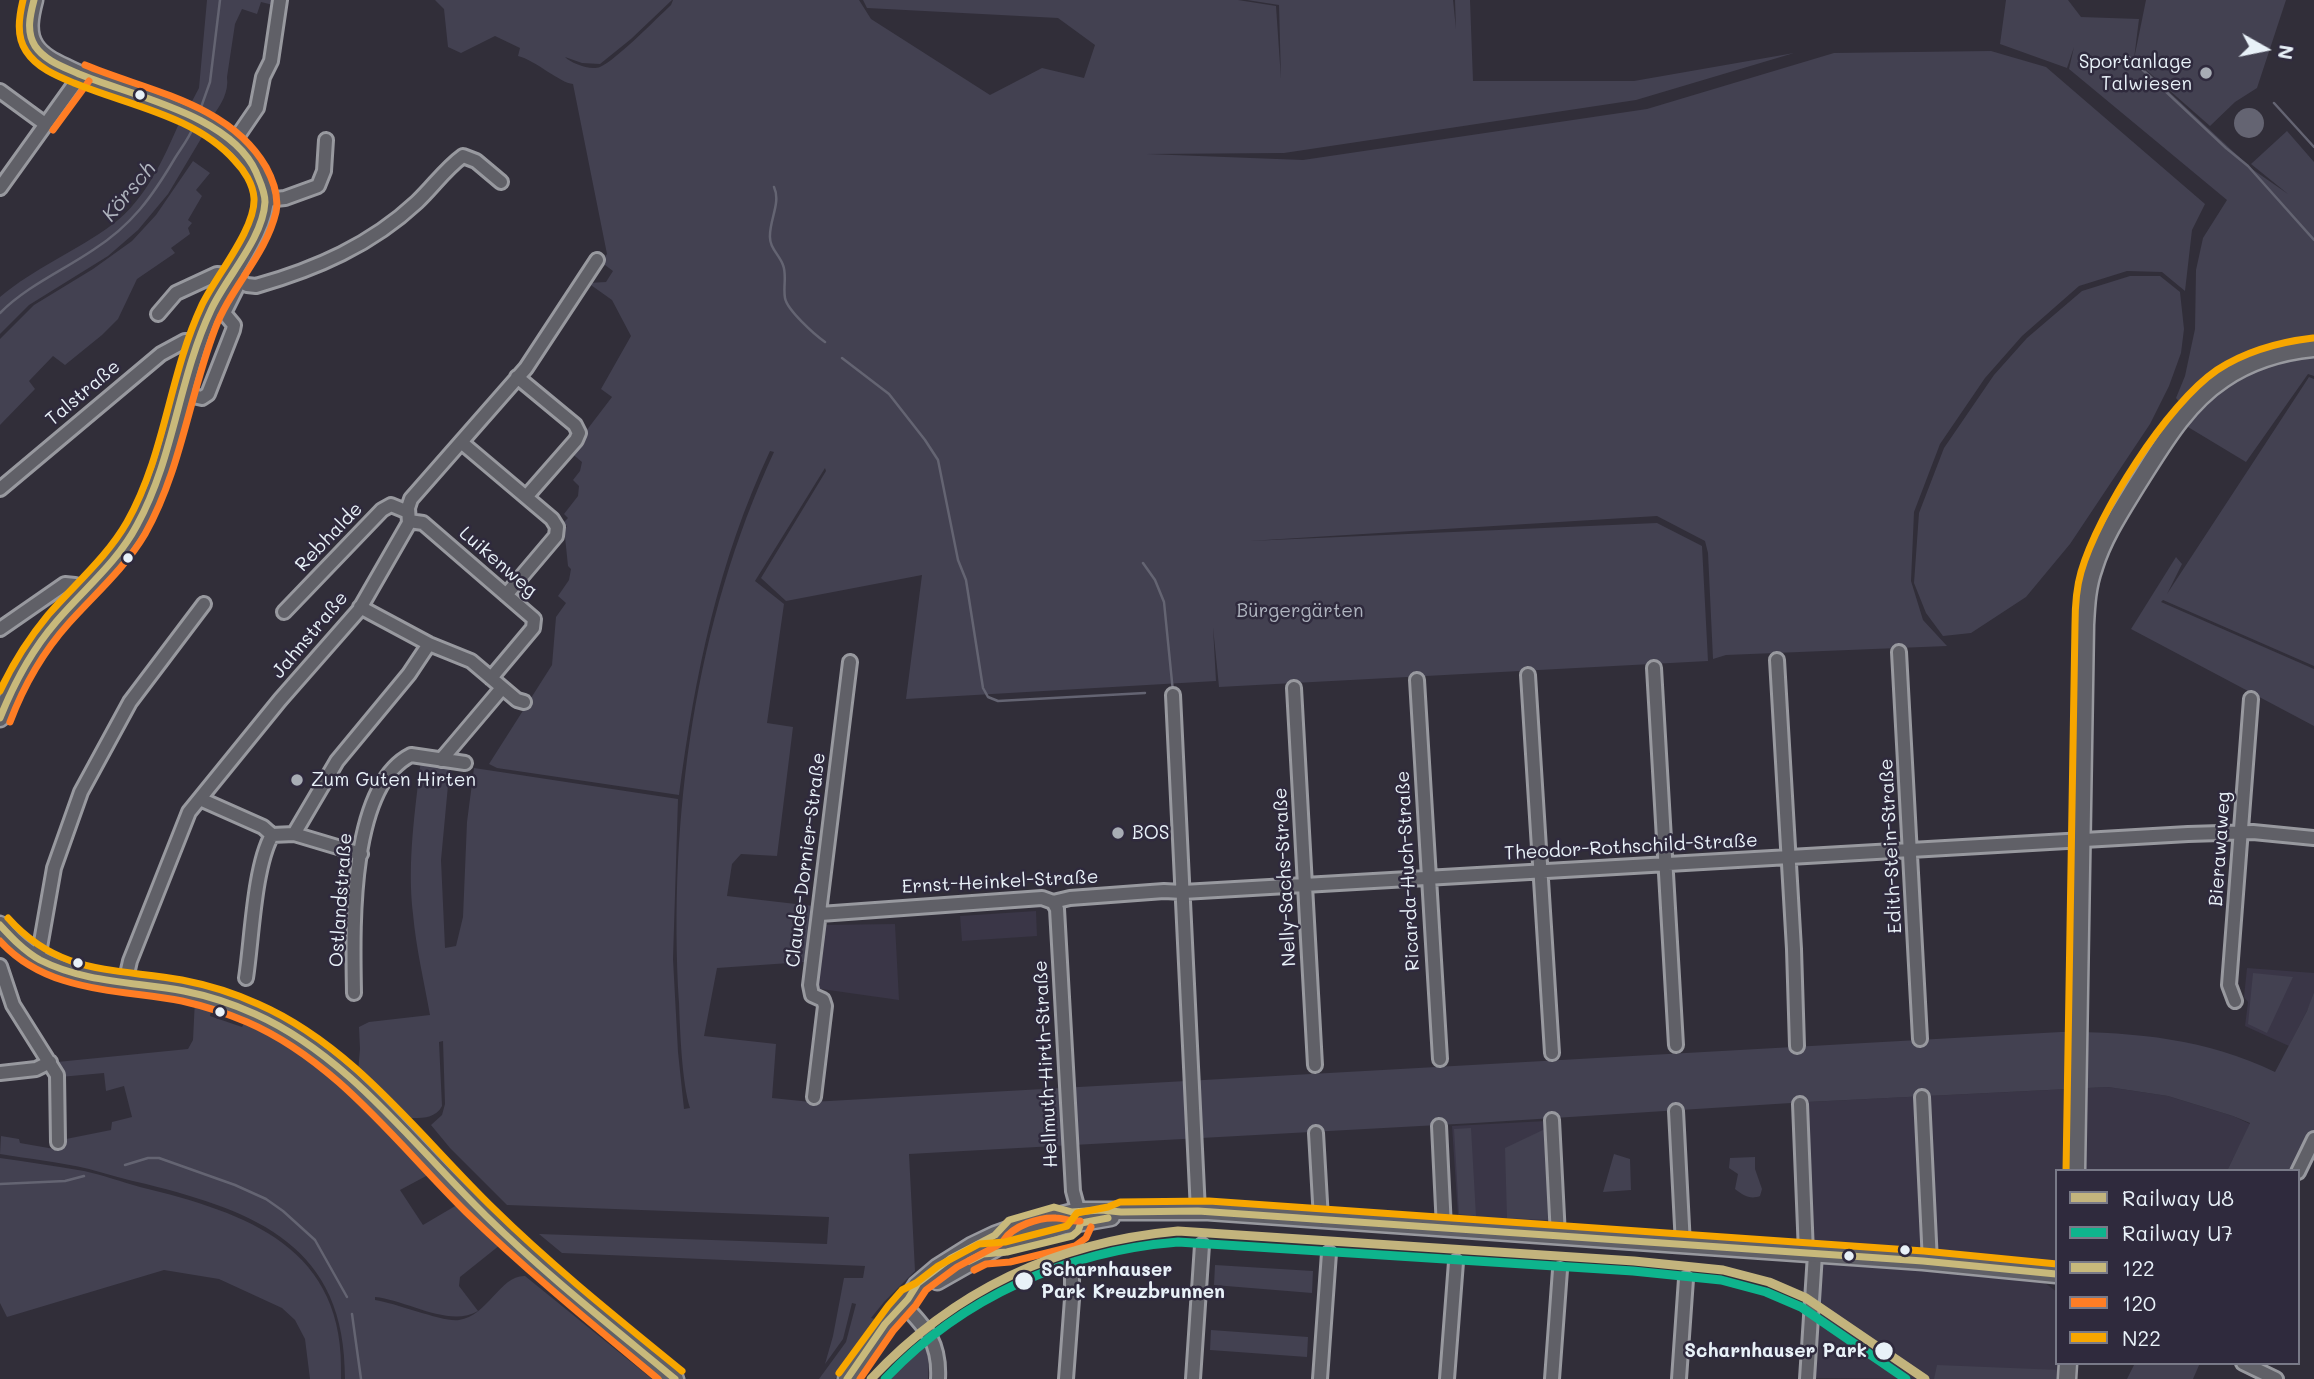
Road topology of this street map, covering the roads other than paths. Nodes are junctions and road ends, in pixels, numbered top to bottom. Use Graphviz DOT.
graph roads {
  1 [pos="34,0"];
  2 [pos="280,0"];
  3 [pos="81,75"];
  4 [pos="0,91"];
  5 [pos="45,124"];
  6 [pos="326,140"];
  7 [pos="233,143"];
  8 [pos="501,182"];
  9 [pos="0,188"];
  10 [pos="266,200"];
  11 [pos="597,260"];
  12 [pos="235,278"];
  13 [pos="158,314"];
  14 [pos="198,343"];
  15 [pos="2314,348"];
  16 [pos="517,377"];
  17 [pos="184,394"];
  18 [pos="461,442"];
  19 [pos="0,489"];
  20 [pos="526,497"];
  21 [pos="409,516"];
  22 [pos="85,592"];
  23 [pos="506,594"];
  24 [pos="204,604"];
  25 [pos="360,607"];
  26 [pos="284,612"];
  27 [pos="0,629"];
  28 [pos="429,644"];
  29 [pos="1899,652"];
  30 [pos="1777,660"];
  31 [pos="850,662"];
  32 [pos="1654,668"];
  33 [pos="1528,674"];
  34 [pos="491,678"];
  35 [pos="1417,680"];
  36 [pos="502,688"];
  37 [pos="1294,688"];
  38 [pos="1173,695"];
  39 [pos="2251,699"];
  40 [pos="524,702"];
  41 [pos="0,718"];
  42 [pos="442,760"];
  43 [pos="465,763"];
  44 [pos="200,799"];
  45 [pos="2240,832"];
  46 [pos="293,834"];
  47 [pos="272,835"];
  48 [pos="2314,838"];
  49 [pos="2081,839"];
  50 [pos="1911,849"];
  51 [pos="360,854"];
  52 [pos="1788,856"];
  53 [pos="1664,864"];
  54 [pos="1540,872"];
  55 [pos="1428,878"];
  56 [pos="1305,885"];
  57 [pos="1182,892"];
  58 [pos="1053,902"];
  59 [pos="820,914"];
  60 [pos="0,926"];
  61 [pos="38,959"];
  62 [pos="0,966"];
  63 [pos="246,978"];
  64 [pos="125,983"];
  65 [pos="354,993"];
  66 [pos="2235,1001"];
  67 [pos="1920,1038"];
  68 [pos="1676,1045"];
  69 [pos="1797,1046"];
  70 [pos="1552,1053"];
  71 [pos="1440,1059"];
  72 [pos="50,1062"];
  73 [pos="1315,1065"];
  74 [pos="0,1073"];
  75 [pos="814,1097"];
  76 [pos="1922,1097"];
  77 [pos="1800,1104"];
  78 [pos="1676,1111"];
  79 [pos="1552,1119"];
  80 [pos="1439,1126"];
  81 [pos="1316,1133"];
  82 [pos="2314,1139"];
  83 [pos="58,1142"];
  84 [pos="2076,1169"];
  85 [pos="2299,1169"];
  86 [pos="1198,1211"];
  87 [pos="1080,1217"];
  88 [pos="1321,1219"];
  89 [pos="1444,1228"];
  90 [pos="1558,1236"];
  91 [pos="1202,1245"];
  92 [pos="1683,1245"];
  93 [pos="1329,1253"];
  94 [pos="1811,1254"];
  95 [pos="1456,1262"];
  96 [pos="1930,1262"];
  97 [pos="1560,1270"];
  98 [pos="1072,1272"];
  99 [pos="2055,1273"];
  100 [pos="1686,1279"];
  101 [pos="906,1301"];
  102 [pos="2247,1365"];
  103 [pos="675,1379"];
  104 [pos="847,1379"];
  105 [pos="938,1379"];
  106 [pos="1066,1379"];
  107 [pos="1193,1379"];
  108 [pos="1320,1379"];
  109 [pos="1447,1379"];
  110 [pos="1552,1379"];
  111 [pos="1679,1379"];
  112 [pos="1807,1379"];
  113 [pos="2276,1379"];
  1 -- 3 [label="main road"];
  2 -- 7 [label="street"];
  3 -- 5 [label="street"];
  3 -- 7 [label="main road"];
  4 -- 5 [label="street"];
  5 -- 9 [label="street"];
  6 -- 10 [label="street"];
  7 -- 10 [label="main road"];
  8 -- 12 [label="street"];
  10 -- 12 [label="main road"];
  11 -- 16 [label="street, Jahnstraße"];
  12 -- 13 [label="street"];
  12 -- 14 [label="main road"];
  12 -- 17 [label="street"];
  14 -- 17 [label="main road"];
  14 -- 19 [label="street, Talstraße"];
  15 -- 49 [label="main road"];
  16 -- 18 [label="street, Jahnstraße"];
  16 -- 20 [label="street"];
  17 -- 22 [label="main road"];
  18 -- 20 [label="street"];
  18 -- 21 [label="street, Jahnstraße"];
  20 -- 23 [label="street"];
  21 -- 23 [label="street, Luikenweg"];
  21 -- 25 [label="street, Jahnstraße"];
  21 -- 26 [label="street, Rebhalde"];
  22 -- 27 [label="street"];
  22 -- 41 [label="main road"];
  23 -- 34 [label="street, Luikenweg"];
  24 -- 61 [label="street"];
  25 -- 28 [label="street"];
  25 -- 44 [label="street, Jahnstraße"];
  28 -- 34 [label="street"];
  28 -- 46 [label="street"];
  29 -- 50 [label="street, Edith-Stein-Straße"];
  30 -- 52 [label="street"];
  31 -- 59 [label="street, Claude-Dornier-Straße"];
  32 -- 53 [label="street"];
  33 -- 54 [label="street"];
  34 -- 36 [label="street"];
  35 -- 55 [label="street, Ricarda-Huch-Straße"];
  36 -- 40 [label="street"];
  36 -- 42 [label="street"];
  37 -- 56 [label="street, Nelly-Sachs-Straße"];
  38 -- 57 [label="street"];
  39 -- 45 [label="street, Bierawaweg"];
  42 -- 43 [label="street, Ostlandstraße"];
  42 -- 51 [label="street, Ostlandstraße"];
  44 -- 47 [label="street"];
  44 -- 64 [label="street, Jahnstraße"];
  45 -- 48 [label="street, Theodor-Rothschild-Straße"];
  45 -- 49 [label="street, Theodor-Rothschild-Straße"];
  45 -- 66 [label="street, Bierawaweg"];
  46 -- 47 [label="street"];
  46 -- 51 [label="street"];
  47 -- 63 [label="street"];
  49 -- 50 [label="street, Theodor-Rothschild-Straße"];
  49 -- 84 [label="main road"];
  50 -- 52 [label="street, Theodor-Rothschild-Straße"];
  50 -- 67 [label="street, Edith-Stein-Straße"];
  51 -- 65 [label="street, Ostlandstraße"];
  52 -- 53 [label="street, Theodor-Rothschild-Straße"];
  52 -- 69 [label="street"];
  53 -- 54 [label="street, Theodor-Rothschild-Straße"];
  53 -- 68 [label="street"];
  54 -- 55 [label="street, Theodor-Rothschild-Straße"];
  54 -- 70 [label="street"];
  55 -- 56 [label="street, Theodor-Rothschild-Straße"];
  55 -- 71 [label="street, Ricarda-Huch-Straße"];
  56 -- 57 [label="street, Theodor-Rothschild-Straße"];
  56 -- 73 [label="street, Nelly-Sachs-Straße"];
  57 -- 58 [label="street, Ernst-Heinkel-Straße"];
  57 -- 86 [label="street"];
  58 -- 59 [label="street, Ernst-Heinkel-Straße"];
  58 -- 87 [label="street, Hellmuth-Hirth-Straße"];
  59 -- 75 [label="street, Claude-Dornier-Straße"];
  60 -- 61 [label="main road"];
  61 -- 64 [label="main road"];
  62 -- 72 [label="street"];
  64 -- 103 [label="main road"];
  72 -- 74 [label="street"];
  72 -- 83 [label="street"];
  76 -- 96 [label="street"];
  77 -- 94 [label="street"];
  78 -- 92 [label="street"];
  79 -- 90 [label="street"];
  80 -- 89 [label="street"];
  81 -- 88 [label="street"];
  82 -- 85 [label="street"];
  86 -- 87 [label="main road"];
  86 -- 88 [label="main road"];
  87 -- 101 [label="main road"];
  88 -- 89 [label="main road"];
  89 -- 90 [label="main road"];
  90 -- 92 [label="main road"];
  91 -- 107 [label="street"];
  92 -- 94 [label="main road"];
  93 -- 108 [label="street"];
  94 -- 96 [label="main road"];
  94 -- 112 [label="street"];
  95 -- 109 [label="street"];
  96 -- 99 [label="main road"];
  97 -- 110 [label="street"];
  98 -- 106 [label="street"];
  100 -- 111 [label="street"];
  101 -- 104 [label="main road"];
  101 -- 105 [label="street"];
  102 -- 113 [label="street"];
}
